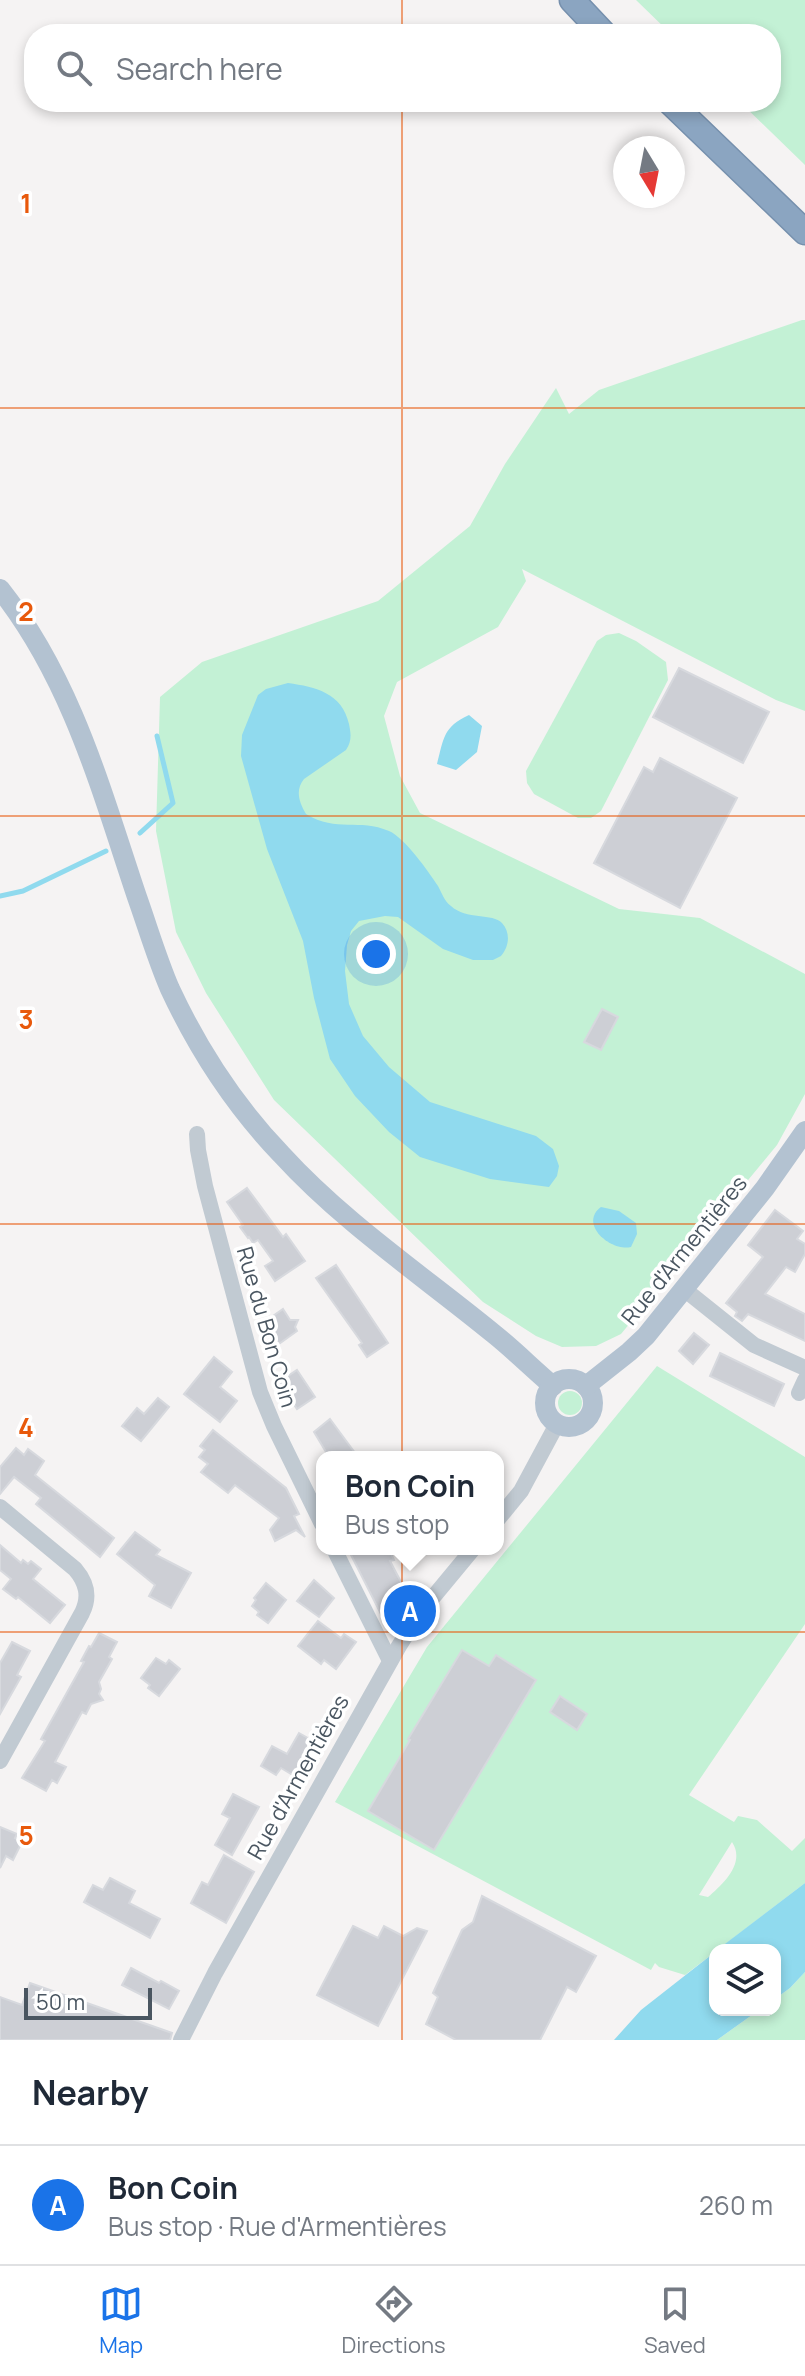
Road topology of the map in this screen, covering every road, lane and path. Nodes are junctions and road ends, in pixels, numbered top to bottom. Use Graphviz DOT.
graph roads {
  1 [pos="572,0"];
  2 [pos="595,24"];
  3 [pos="680,112"];
  4 [pos="805,232"];
  5 [pos="0,589"];
  6 [pos="805,1131"];
  7 [pos="197,1134"];
  8 [pos="684,1289"];
  9 [pos="805,1368"];
  10 [pos="553,1386"];
  11 [pos="586,1386"];
  12 [pos="557,1424"];
  13 [pos="0,1507"];
  14 [pos="316,1512"];
  15 [pos="504,1512"];
  16 [pos="337,1555"];
  17 [pos="468,1555"];
  18 [pos="390,1661"];
  19 [pos="0,1761"];
  20 [pos="181,2040"];
  1 -- 2 [label="highway"];
  3 -- 4 [label="highway"];
  5 -- 10 [label="main road"];
  6 -- 8 [label="main road, Rue d'Armentières"];
  7 -- 14 [label="street, Rue du Bon Coin"];
  8 -- 9 [label="street"];
  8 -- 11 [label="main road, Rue d'Armentières"];
  10 -- 11 [label="main road"];
  10 -- 12 [label="main road"];
  11 -- 12 [label="main road"];
  12 -- 15 [label="street"];
  13 -- 19 [label="street"];
  16 -- 18 [label="street"];
  17 -- 18 [label="street, Rue d'Armentières"];
  18 -- 20 [label="street, Rue d'Armentières"];
}
